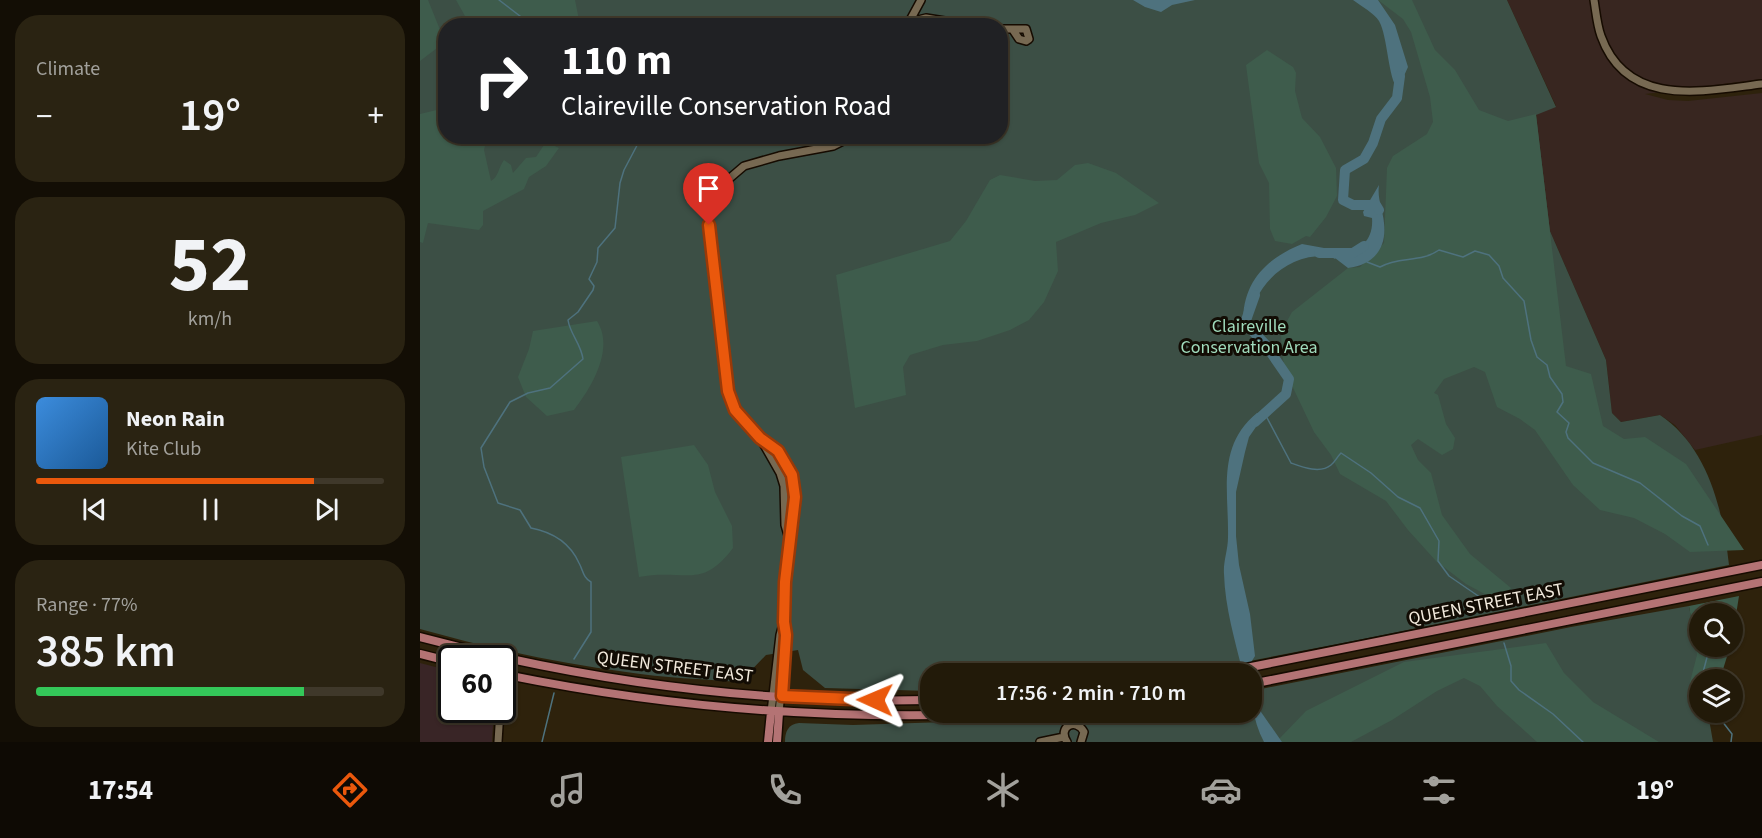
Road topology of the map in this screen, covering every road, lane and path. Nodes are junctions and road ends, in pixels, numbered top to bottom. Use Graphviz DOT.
graph roads {
  1 [pos="921,0"];
  2 [pos="1594,0"];
  3 [pos="912,18"];
  4 [pos="1008,30"];
  5 [pos="1013,30"];
  6 [pos="1762,84"];
  7 [pos="837,144"];
  8 [pos="1762,565"];
  9 [pos="1762,582"];
  10 [pos="420,637"];
  11 [pos="454,645"];
  12 [pos="420,654"];
  13 [pos="438,658"];
  14 [pos="516,659"];
  15 [pos="1262,665"];
  16 [pos="516,676"];
  17 [pos="1262,682"];
  18 [pos="778,696"];
  19 [pos="920,700"];
  20 [pos="775,713"];
  21 [pos="920,716"];
  22 [pos="499,723"];
  23 [pos="1065,739"];
  24 [pos="498,742"];
  25 [pos="768,742"];
  26 [pos="777,742"];
  27 [pos="1040,742"];
  28 [pos="1081,742"];
  1 -- 3 [label="street"];
  2 -- 6 [label="street"];
  4 -- 5 [label="street"];
  7 -- 18 [label="street"];
  8 -- 15 [label="main road, QUEEN STREET EAST"];
  9 -- 17 [label="main road, QUEEN STREET EAST"];
  10 -- 11 [label="main road, QUEEN STREET EAST"];
  12 -- 13 [label="main road"];
  14 -- 18 [label="main road, QUEEN STREET EAST"];
  16 -- 20 [label="main road, QUEEN STREET EAST"];
  18 -- 19 [label="main road, QUEEN STREET EAST"];
  18 -- 20 [label="street"];
  20 -- 21 [label="main road, QUEEN STREET EAST"];
  20 -- 25 [label="main road"];
  20 -- 26 [label="main road"];
  22 -- 24 [label="street"];
  23 -- 27 [label="street"];
  23 -- 28 [label="street"];
}
